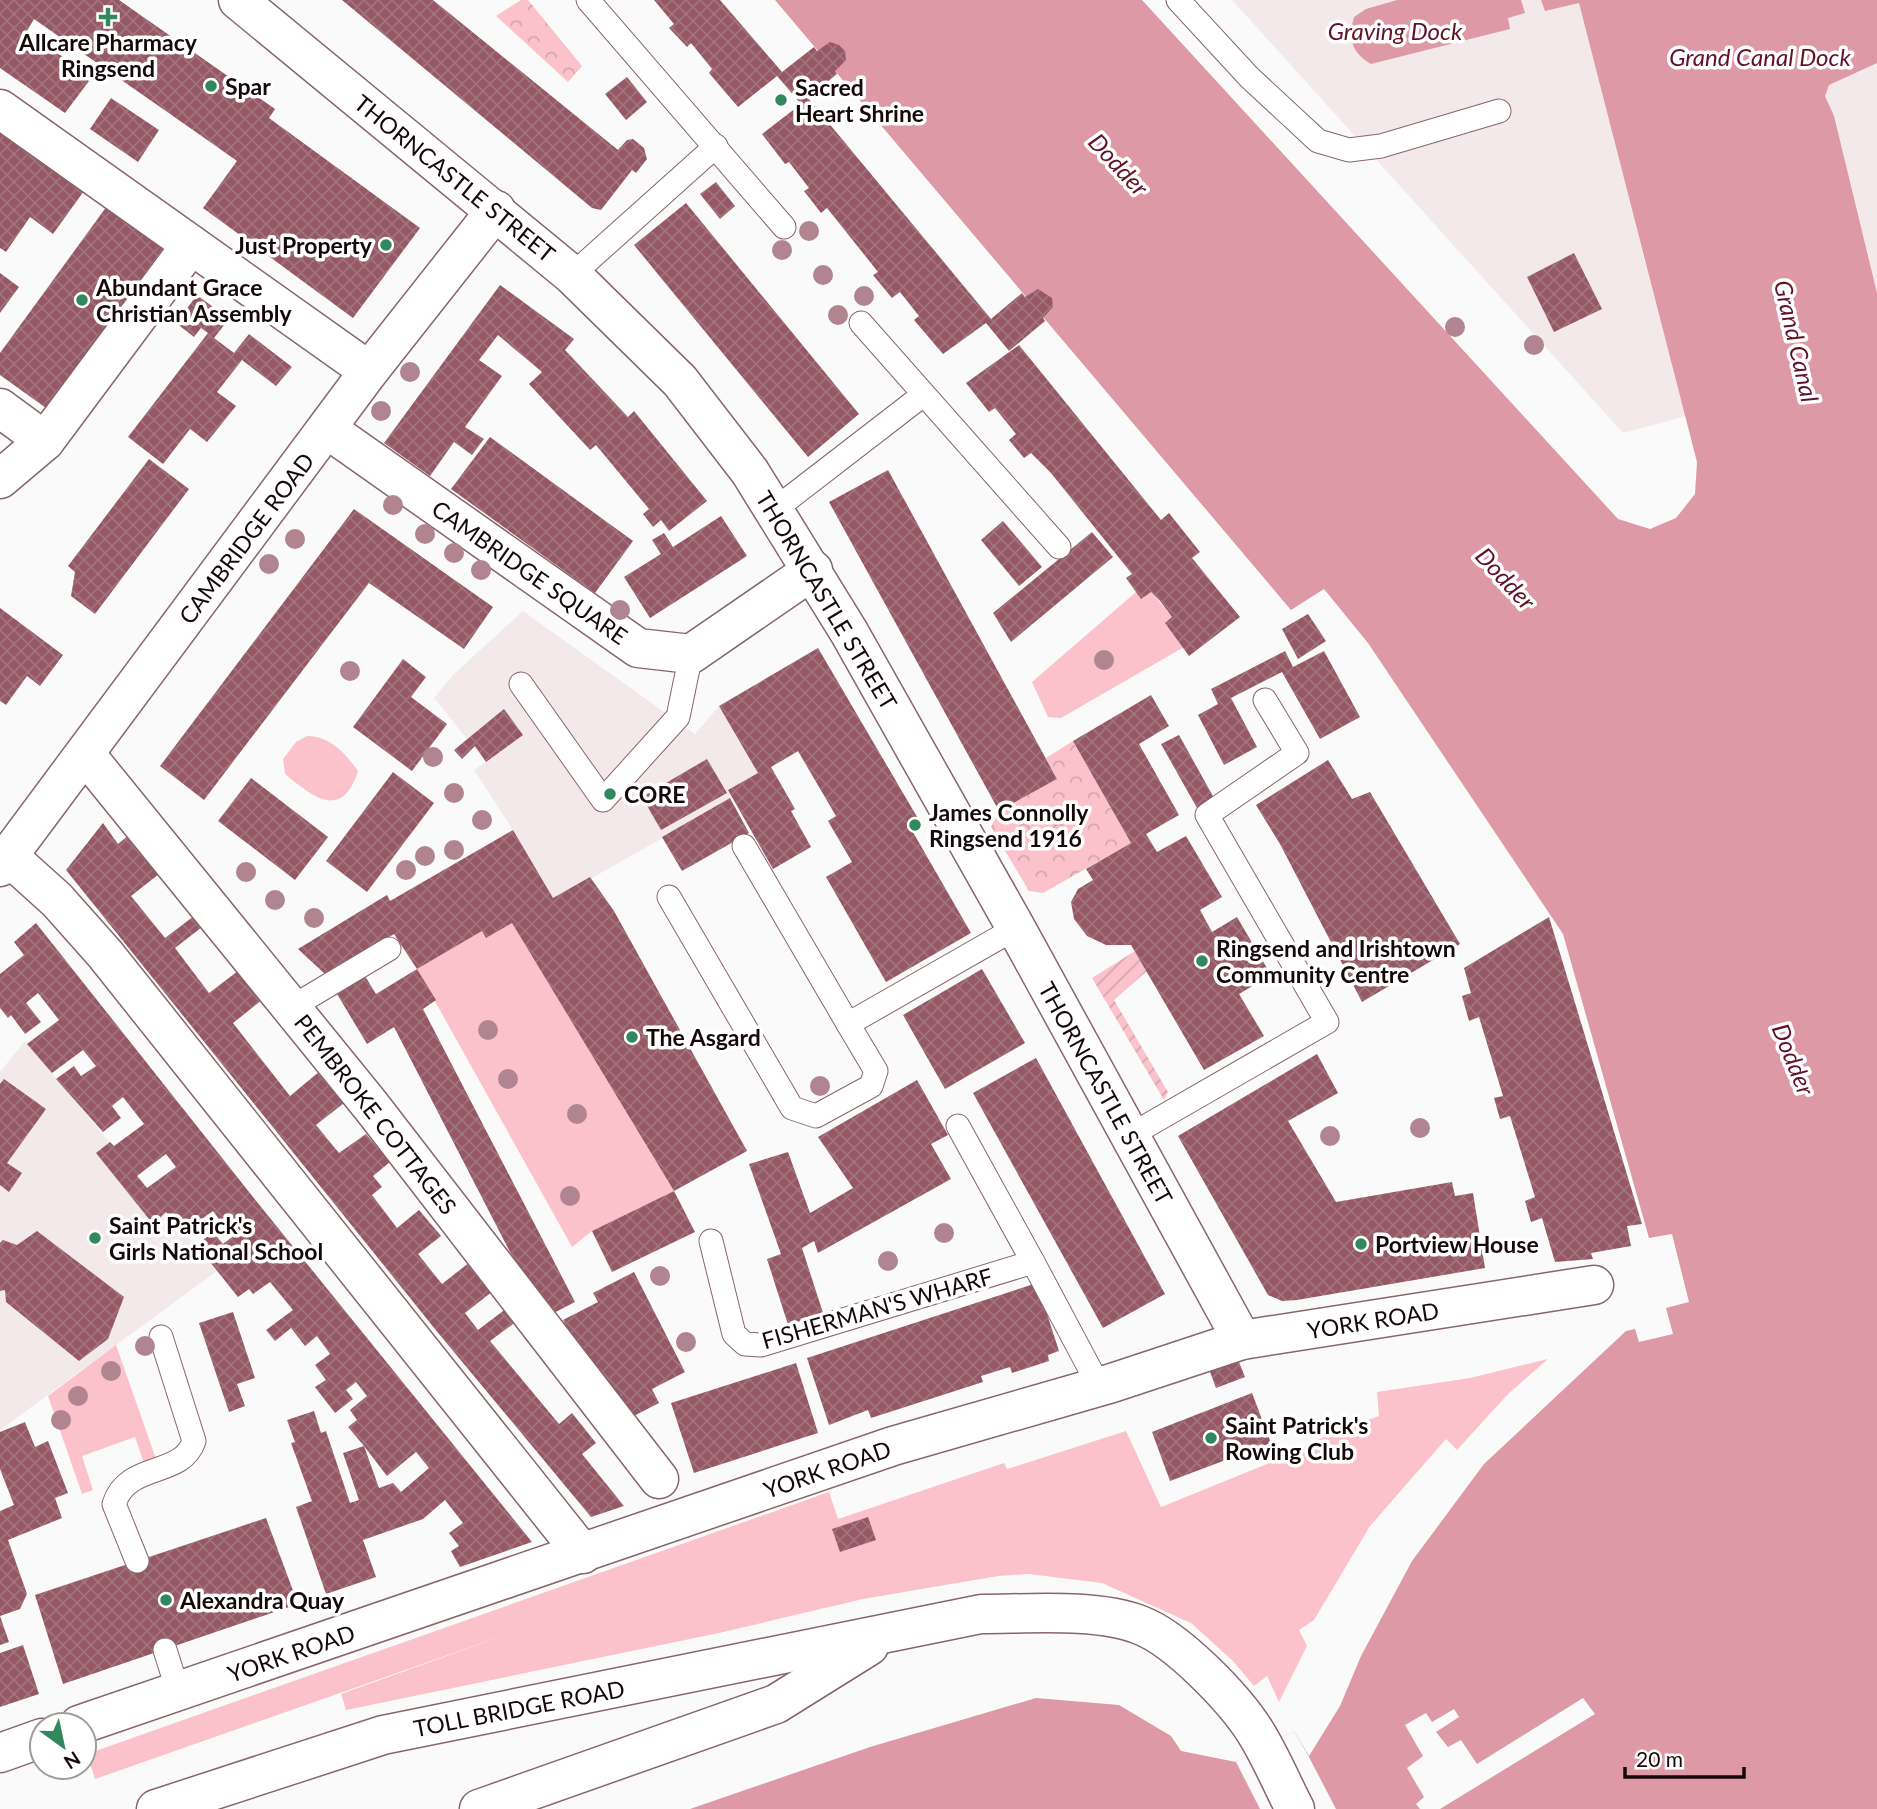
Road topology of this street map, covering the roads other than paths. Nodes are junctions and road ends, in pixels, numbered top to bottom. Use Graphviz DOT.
graph roads {
  1 [pos="238,0"];
  2 [pos="587,0"];
  3 [pos="1178,0"];
  4 [pos="0,109"];
  5 [pos="1499,111"];
  6 [pos="716,146"];
  7 [pos="496,210"];
  8 [pos="784,228"];
  9 [pos="191,246"];
  10 [pos="572,275"];
  11 [pos="861,323"];
  12 [pos="369,371"];
  13 [pos="923,395"];
  14 [pos="0,408"];
  15 [pos="327,429"];
  16 [pos="45,441"];
  17 [pos="0,479"];
  18 [pos="774,510"];
  19 [pos="1059,547"];
  20 [pos="813,570"];
  21 [pos="691,654"];
  22 [pos="521,684"];
  23 [pos="1265,700"];
  24 [pos="86,754"];
  25 [pos="744,846"];
  26 [pos="4,862"];
  27 [pos="669,897"];
  28 [pos="1016,928"];
  29 [pos="389,949"];
  30 [pos="292,1007"];
  31 [pos="848,1024"];
  32 [pos="958,1126"];
  33 [pos="1129,1136"];
  34 [pos="711,1241"];
  35 [pos="1033,1262"];
  36 [pos="1594,1285"];
  37 [pos="161,1338"];
  38 [pos="1242,1340"];
  39 [pos="1099,1386"];
  40 [pos="659,1479"];
  41 [pos="578,1547"];
  42 [pos="137,1561"];
  43 [pos="888,1634"];
  44 [pos="164,1650"];
  45 [pos="178,1691"];
  46 [pos="98,1718"];
  47 [pos="28,1743"];
  48 [pos="0,1753"];
  49 [pos="156,1809"];
  50 [pos="479,1809"];
  51 [pos="1295,1809"];
  1 -- 7 [label="street, THORNCASTLE STREET"];
  2 -- 6 [label="lane"];
  3 -- 5 [label="lane"];
  4 -- 9 [label="street"];
  6 -- 8 [label="lane"];
  6 -- 10 [label="lane"];
  7 -- 10 [label="street, THORNCASTLE STREET"];
  7 -- 12 [label="street, CAMBRIDGE ROAD"];
  9 -- 12 [label="street"];
  9 -- 16 [label="street"];
  10 -- 18 [label="street, THORNCASTLE STREET"];
  11 -- 13 [label="lane"];
  12 -- 15 [label="street, CAMBRIDGE ROAD"];
  13 -- 18 [label="lane"];
  13 -- 19 [label="lane"];
  14 -- 16 [label="street"];
  15 -- 21 [label="street, CAMBRIDGE SQUARE"];
  15 -- 24 [label="street, CAMBRIDGE ROAD"];
  16 -- 17 [label="street"];
  18 -- 20 [label="street, THORNCASTLE STREET"];
  20 -- 21 [label="street"];
  20 -- 28 [label="street, THORNCASTLE STREET"];
  21 -- 22 [label="lane"];
  23 -- 33 [label="lane"];
  24 -- 26 [label="street, CAMBRIDGE ROAD"];
  24 -- 30 [label="street, PEMBROKE COTTAGES"];
  25 -- 31 [label="lane"];
  26 -- 41 [label="street"];
  27 -- 31 [label="lane"];
  28 -- 31 [label="lane"];
  28 -- 33 [label="street, THORNCASTLE STREET"];
  29 -- 30 [label="lane"];
  30 -- 40 [label="street, PEMBROKE COTTAGES"];
  32 -- 35 [label="lane"];
  33 -- 38 [label="street, THORNCASTLE STREET"];
  34 -- 35 [label="lane, FISHERMAN'S WHARF"];
  35 -- 39 [label="lane"];
  36 -- 38 [label="street, YORK ROAD"];
  37 -- 42 [label="lane"];
  38 -- 39 [label="street, YORK ROAD"];
  39 -- 41 [label="street, YORK ROAD"];
  41 -- 45 [label="street, YORK ROAD"];
  43 -- 49 [label="street, TOLL BRIDGE ROAD"];
  43 -- 50 [label="street, TOLL BRIDGE ROAD"];
  43 -- 51 [label="street, TOLL BRIDGE ROAD"];
  44 -- 45 [label="lane"];
  45 -- 46 [label="street, YORK ROAD"];
  47 -- 48 [label="street"];
}
